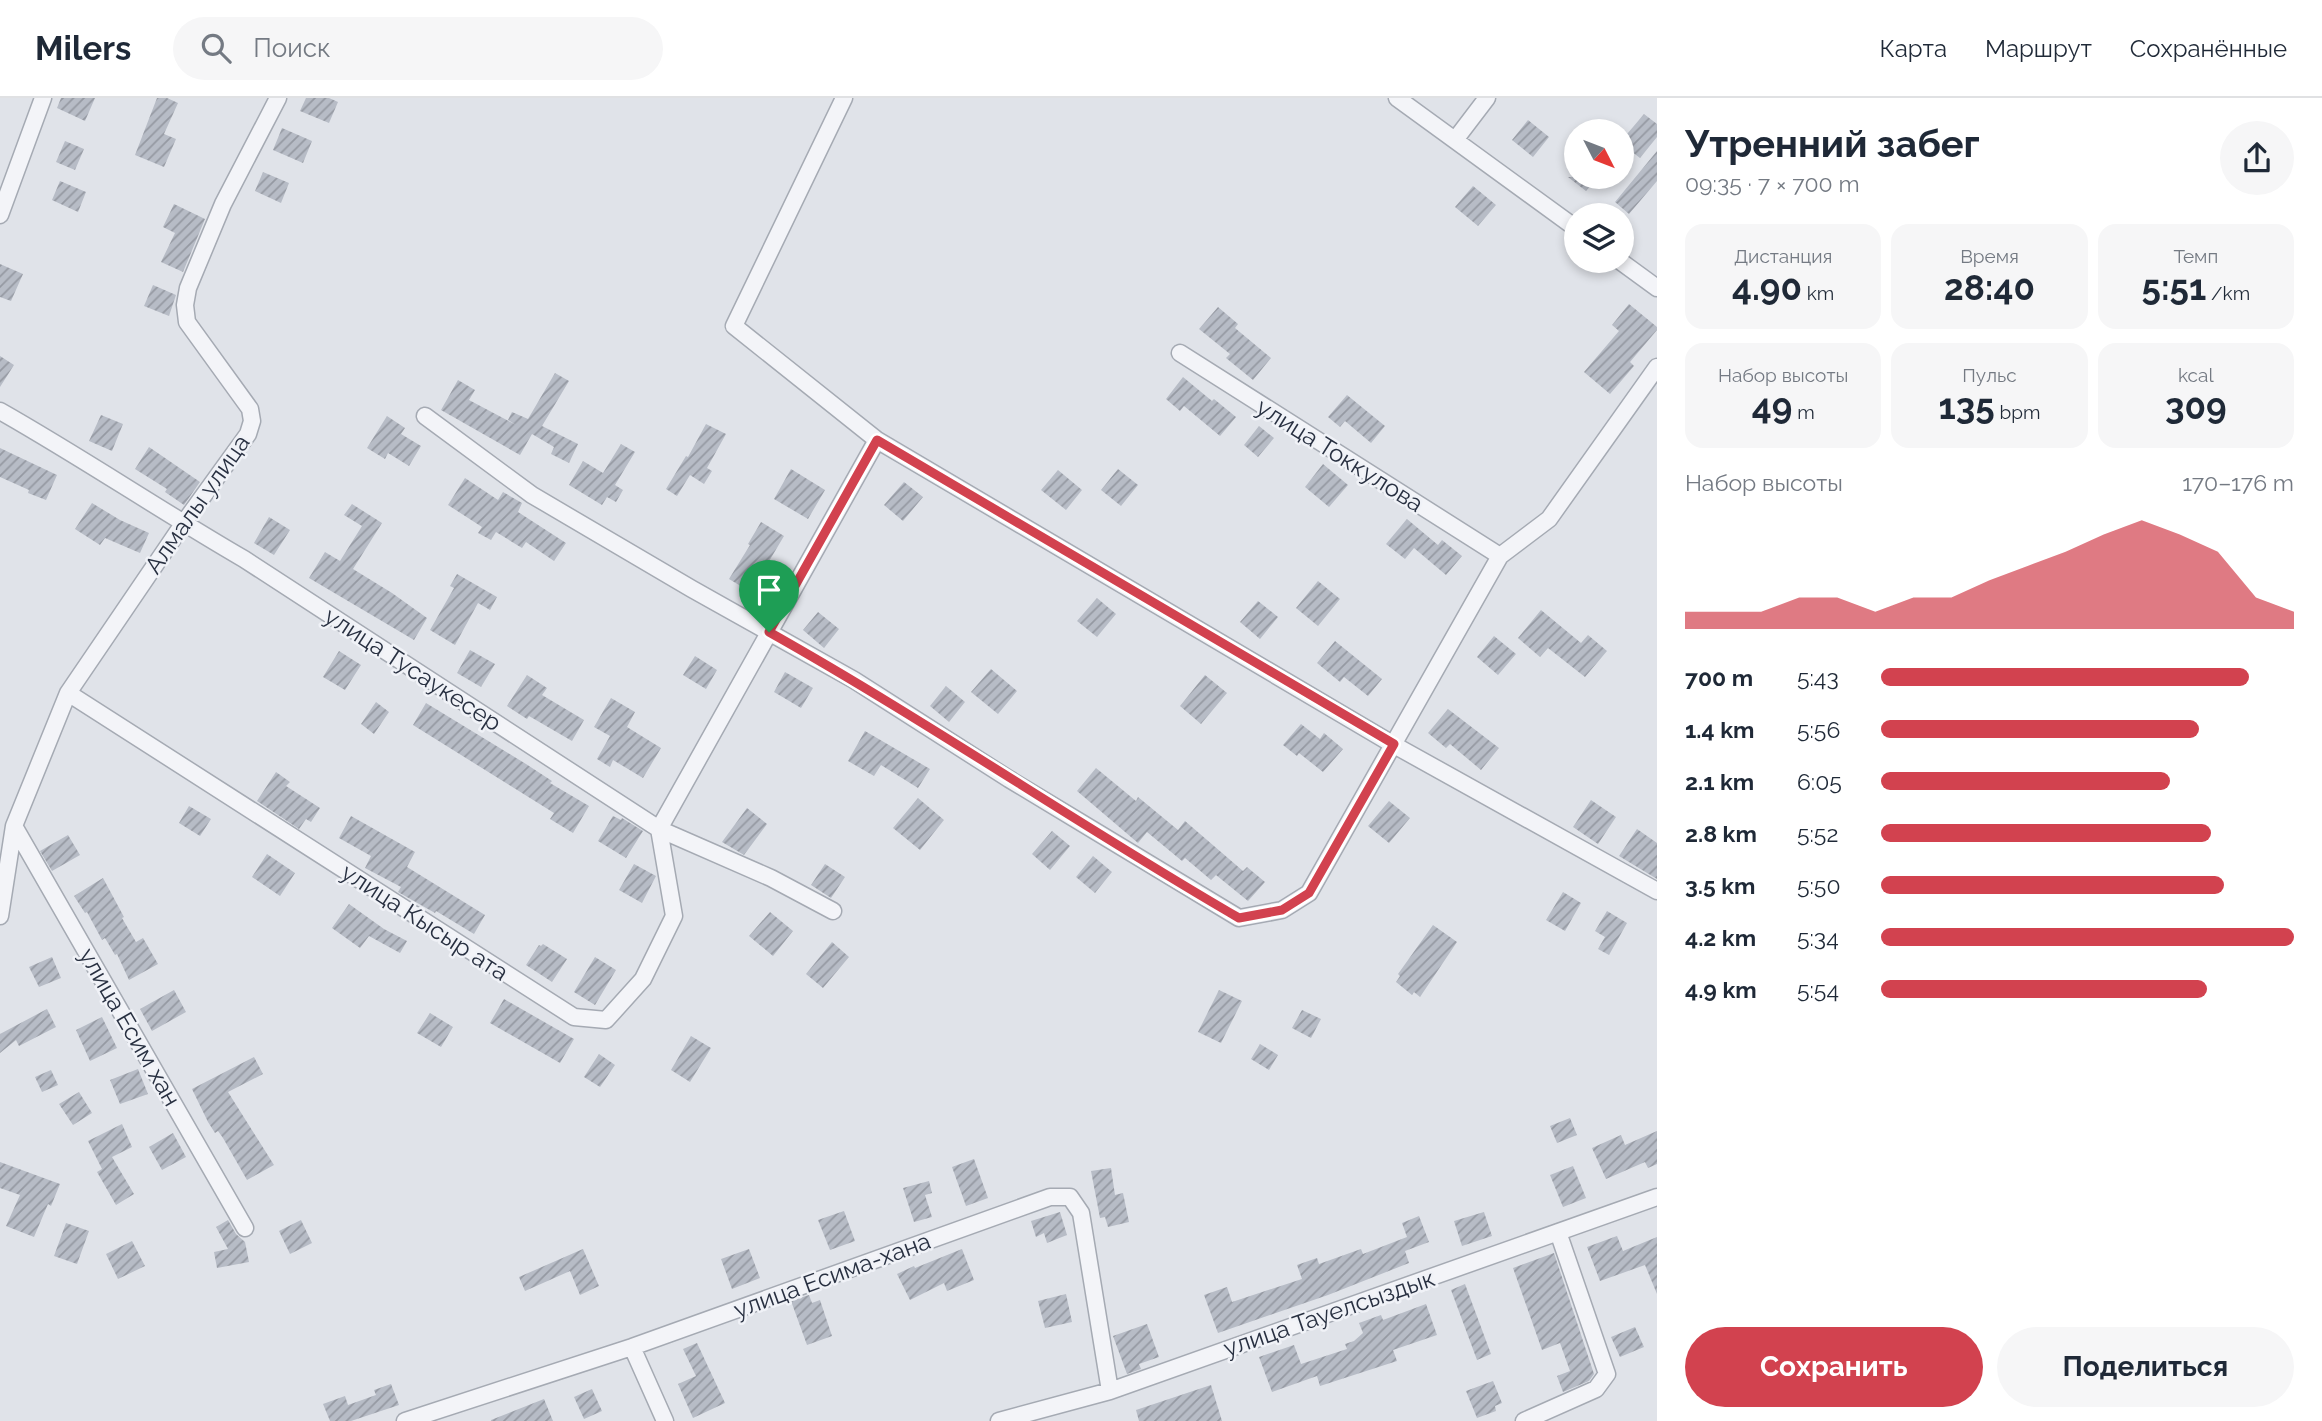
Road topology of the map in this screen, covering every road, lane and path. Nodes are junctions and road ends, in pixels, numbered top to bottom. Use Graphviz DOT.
graph roads {
  1 [pos="43,98"];
  2 [pos="278,98"];
  3 [pos="844,98"];
  4 [pos="1397,98"];
  5 [pos="1487,98"];
  6 [pos="1455,140"];
  7 [pos="0,215"];
  8 [pos="1564,220"];
  9 [pos="1634,272"];
  10 [pos="1657,288"];
  11 [pos="1180,353"];
  12 [pos="1657,367"];
  13 [pos="0,411"];
  14 [pos="425,416"];
  15 [pos="877,440"];
  16 [pos="183,524"];
  17 [pos="1500,556"];
  18 [pos="769,632"];
  19 [pos="68,693"];
  20 [pos="1394,744"];
  21 [pos="15,825"];
  22 [pos="659,829"];
  23 [pos="1657,891"];
  24 [pos="833,911"];
  25 [pos="0,916"];
  26 [pos="1657,1197"];
  27 [pos="245,1228"];
  28 [pos="1558,1232"];
  29 [pos="632,1347"];
  30 [pos="1110,1391"];
  31 [pos="405,1421"];
  32 [pos="665,1421"];
  33 [pos="999,1421"];
  34 [pos="1524,1421"];
  1 -- 7 [label="street"];
  2 -- 16 [label="street, Алмалы улица"];
  3 -- 15 [label="street"];
  4 -- 6 [label="street"];
  5 -- 6 [label="street"];
  6 -- 8 [label="street"];
  9 -- 10 [label="street"];
  11 -- 17 [label="street, улица Токкулова"];
  12 -- 17 [label="street"];
  13 -- 16 [label="street, улица Тусаукесер"];
  14 -- 18 [label="street"];
  15 -- 18 [label="street"];
  15 -- 20 [label="street"];
  16 -- 19 [label="street, Алмалы улица"];
  16 -- 22 [label="street, улица Тусаукесер"];
  17 -- 20 [label="street"];
  18 -- 20 [label="street"];
  18 -- 22 [label="street"];
  19 -- 21 [label="street, Алмалы улица"];
  19 -- 22 [label="street, улица Кысыр ата"];
  20 -- 23 [label="street"];
  21 -- 25 [label="street, Алмалы улица"];
  21 -- 27 [label="street, улица Есим хан"];
  22 -- 24 [label="street, улица Тусаукесер"];
  26 -- 28 [label="street, улица Тауелсыздык"];
  28 -- 30 [label="street, улица Тауелсыздык"];
  28 -- 34 [label="street"];
  29 -- 30 [label="street, улица Есима-хана"];
  29 -- 31 [label="street, улица Есима-хана"];
  29 -- 32 [label="street"];
  30 -- 33 [label="street, улица Тауелсыздык"];
}
